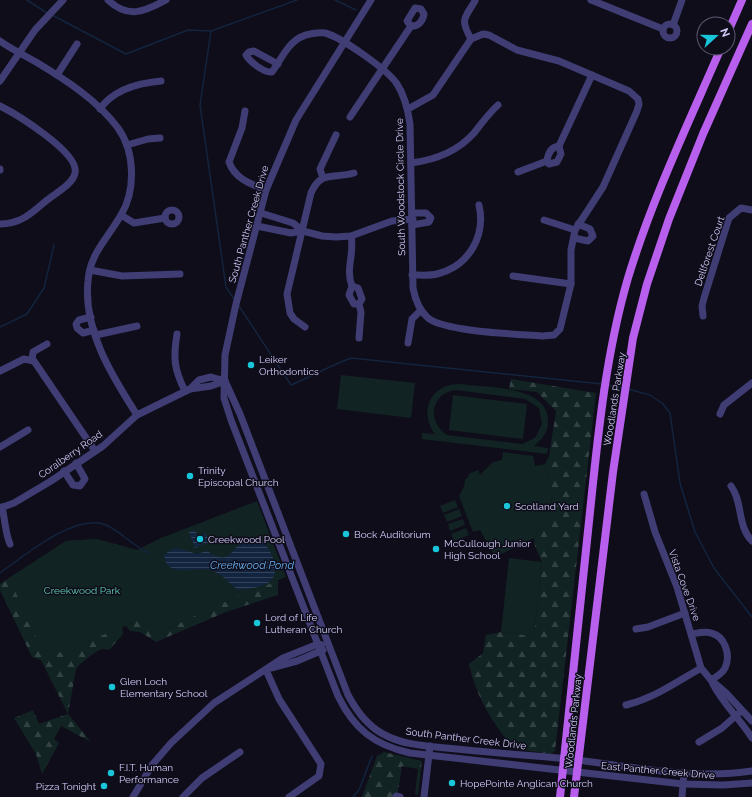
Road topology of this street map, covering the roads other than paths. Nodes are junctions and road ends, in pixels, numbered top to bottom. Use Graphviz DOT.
graph roads {
  1 [pos="63,0"];
  2 [pos="108,0"];
  3 [pos="166,0"];
  4 [pos="371,0"];
  5 [pos="420,0"];
  6 [pos="591,0"];
  7 [pos="682,0"];
  8 [pos="742,0"];
  9 [pos="475,1"];
  10 [pos="419,8"];
  11 [pos="735,16"];
  12 [pos="752,24"];
  13 [pos="673,25"];
  14 [pos="411,26"];
  15 [pos="663,29"];
  16 [pos="471,39"];
  17 [pos="0,40"];
  18 [pos="344,42"];
  19 [pos="77,44"];
  20 [pos="18,52"];
  21 [pos="718,56"];
  22 [pos="278,64"];
  23 [pos="383,68"];
  24 [pos="57,75"];
  25 [pos="592,75"];
  26 [pos="0,81"];
  27 [pos="161,81"];
  28 [pos="498,105"];
  29 [pos="0,106"];
  30 [pos="100,109"];
  31 [pos="408,109"];
  32 [pos="245,111"];
  33 [pos="350,117"];
  34 [pos="336,134"];
  35 [pos="160,138"];
  36 [pos="127,146"];
  37 [pos="559,146"];
  38 [pos="547,160"];
  39 [pos="411,163"];
  40 [pos="518,172"];
  41 [pos="354,173"];
  42 [pos="322,178"];
  43 [pos="266,190"];
  44 [pos="479,204"];
  45 [pos="752,210"];
  46 [pos="261,213"];
  47 [pos="121,215"];
  48 [pos="165,218"];
  49 [pos="412,219"];
  50 [pos="544,220"];
  51 [pos="0,224"];
  52 [pos="257,226"];
  53 [pos="303,231"];
  54 [pos="575,231"];
  55 [pos="351,236"];
  56 [pos="90,270"];
  57 [pos="180,274"];
  58 [pos="412,275"];
  59 [pos="513,276"];
  60 [pos="571,284"];
  61 [pos="352,286"];
  62 [pos="359,304"];
  63 [pos="421,310"];
  64 [pos="703,316"];
  65 [pos="91,317"];
  66 [pos="137,326"];
  67 [pos="305,327"];
  68 [pos="95,332"];
  69 [pos="177,334"];
  70 [pos="360,338"];
  71 [pos="408,343"];
  72 [pos="47,344"];
  73 [pos="32,360"];
  74 [pos="0,371"];
  75 [pos="225,381"];
  76 [pos="752,383"];
  77 [pos="187,390"];
  78 [pos="720,414"];
  79 [pos="137,415"];
  80 [pos="28,430"];
  81 [pos="0,447"];
  82 [pos="95,451"];
  83 [pos="76,463"];
  84 [pos="64,471"];
  85 [pos="731,486"];
  86 [pos="644,494"];
  87 [pos="1,507"];
  88 [pos="752,540"];
  89 [pos="10,544"];
  90 [pos="685,613"];
  91 [pos="636,629"];
  92 [pos="692,634"];
  93 [pos="318,644"];
  94 [pos="329,645"];
  95 [pos="321,652"];
  96 [pos="702,668"];
  97 [pos="267,669"];
  98 [pos="711,680"];
  99 [pos="626,705"];
  100 [pos="742,710"];
  101 [pos="736,715"];
  102 [pos="752,722"];
  103 [pos="752,738"];
  104 [pos="699,742"];
  105 [pos="430,746"];
  106 [pos="240,752"];
  107 [pos="429,756"];
  108 [pos="564,759"];
  109 [pos="579,761"];
  110 [pos="563,770"];
  111 [pos="752,771"];
  112 [pos="684,772"];
  113 [pos="578,773"];
  114 [pos="752,783"];
  115 [pos="684,784"];
  116 [pos="133,797"];
  117 [pos="182,797"];
  118 [pos="289,797"];
  119 [pos="424,797"];
  120 [pos="560,797"];
  121 [pos="574,797"];
  122 [pos="682,797"];
  1 -- 20 [label="street"];
  2 -- 3 [label="street"];
  4 -- 18 [label="street, South Panther Creek Drive"];
  5 -- 10 [label="street"];
  6 -- 15 [label="street"];
  7 -- 13 [label="street"];
  8 -- 11 [label="main road"];
  9 -- 16 [label="street"];
  10 -- 14 [label="street"];
  10 -- 14 [label="street"];
  12 -- 109 [label="main road, Woodlands Parkway"];
  13 -- 15 [label="street"];
  13 -- 15 [label="street"];
  14 -- 23 [label="street"];
  16 -- 25 [label="street"];
  16 -- 31 [label="street"];
  17 -- 20 [label="street"];
  18 -- 22 [label="street, South Woodstock Circle Drive"];
  18 -- 23 [label="street, South Woodstock Circle Drive"];
  18 -- 43 [label="street, South Panther Creek Drive"];
  19 -- 24 [label="street"];
  20 -- 24 [label="street"];
  20 -- 26 [label="street"];
  21 -- 108 [label="main road, Woodlands Parkway"];
  23 -- 31 [label="street, South Woodstock Circle Drive"];
  23 -- 33 [label="street"];
  24 -- 30 [label="street"];
  25 -- 37 [label="street"];
  25 -- 54 [label="street"];
  27 -- 30 [label="street"];
  28 -- 39 [label="street"];
  29 -- 51 [label="street"];
  30 -- 36 [label="street"];
  31 -- 39 [label="street, South Woodstock Circle Drive"];
  32 -- 43 [label="street"];
  34 -- 42 [label="street"];
  35 -- 36 [label="street"];
  36 -- 47 [label="street"];
  37 -- 38 [label="street"];
  37 -- 38 [label="street"];
  38 -- 40 [label="street"];
  39 -- 49 [label="street, South Woodstock Circle Drive"];
  41 -- 42 [label="street"];
  42 -- 53 [label="street"];
  43 -- 46 [label="street, South Panther Creek Drive"];
  44 -- 58 [label="street"];
  45 -- 64 [label="street, Dellforest Court"];
  46 -- 52 [label="street, South Panther Creek Drive"];
  46 -- 53 [label="street"];
  47 -- 48 [label="street"];
  47 -- 56 [label="street"];
  49 -- 55 [label="street"];
  49 -- 58 [label="street, South Woodstock Circle Drive"];
  50 -- 54 [label="street"];
  52 -- 53 [label="street"];
  52 -- 75 [label="street, South Panther Creek Drive"];
  53 -- 55 [label="street"];
  53 -- 67 [label="street"];
  54 -- 60 [label="street"];
  55 -- 61 [label="street"];
  56 -- 57 [label="street"];
  56 -- 65 [label="street"];
  58 -- 63 [label="street, South Woodstock Circle Drive"];
  59 -- 60 [label="street"];
  60 -- 63 [label="street, South Woodstock Circle Drive"];
  61 -- 62 [label="street"];
  61 -- 62 [label="street"];
  62 -- 70 [label="street"];
  63 -- 71 [label="street"];
  65 -- 68 [label="street"];
  65 -- 68 [label="street"];
  66 -- 68 [label="street"];
  68 -- 79 [label="street"];
  69 -- 77 [label="street"];
  72 -- 73 [label="street"];
  73 -- 74 [label="street"];
  73 -- 82 [label="street"];
  75 -- 77 [label="street, Coralberry Road"];
  75 -- 93 [label="street, South Panther Creek Drive"];
  75 -- 94 [label="street, South Panther Creek Drive"];
  76 -- 78 [label="street"];
  77 -- 79 [label="street, Coralberry Road"];
  79 -- 82 [label="street, Coralberry Road"];
  80 -- 81 [label="street"];
  82 -- 83 [label="street, Coralberry Road"];
  83 -- 84 [label="street, Coralberry Road"];
  83 -- 84 [label="street"];
  84 -- 87 [label="street, Coralberry Road"];
  85 -- 88 [label="street"];
  86 -- 90 [label="street, Vista Cove Drive"];
  87 -- 89 [label="street, Coralberry Road"];
  90 -- 91 [label="street"];
  90 -- 92 [label="street, Vista Cove Drive"];
  92 -- 96 [label="street, Vista Cove Drive"];
  92 -- 98 [label="street"];
  93 -- 94 [label="street"];
  93 -- 95 [label="street, South Panther Creek Drive"];
  93 -- 97 [label="street"];
  94 -- 95 [label="street"];
  94 -- 105 [label="street, South Panther Creek Drive"];
  95 -- 97 [label="street"];
  95 -- 107 [label="street, South Panther Creek Drive"];
  96 -- 98 [label="street, Vista Cove Drive"];
  96 -- 99 [label="street"];
  97 -- 116 [label="street"];
  97 -- 118 [label="street"];
  98 -- 100 [label="street, Vista Cove Drive"];
  98 -- 101 [label="street, Vista Cove Drive"];
  100 -- 101 [label="street"];
  100 -- 102 [label="street, Vista Cove Drive"];
  101 -- 103 [label="street, Vista Cove Drive"];
  101 -- 104 [label="street"];
  105 -- 107 [label="street"];
  105 -- 108 [label="street, South Panther Creek Drive"];
  106 -- 117 [label="street"];
  107 -- 110 [label="street, South Panther Creek Drive"];
  107 -- 119 [label="street"];
  108 -- 109 [label="street, South Panther Creek Drive"];
  108 -- 110 [label="main road, Woodlands Parkway"];
  109 -- 112 [label="street, East Panther Creek Drive"];
  109 -- 113 [label="main road, Woodlands Parkway"];
  110 -- 113 [label="street, East Panther Creek Drive"];
  110 -- 120 [label="main road, Woodlands Parkway"];
  111 -- 112 [label="street, East Panther Creek Drive"];
  112 -- 115 [label="street"];
  113 -- 115 [label="street, East Panther Creek Drive"];
  113 -- 121 [label="main road, Woodlands Parkway"];
  114 -- 115 [label="street, East Panther Creek Drive"];
  115 -- 122 [label="street"];
}
